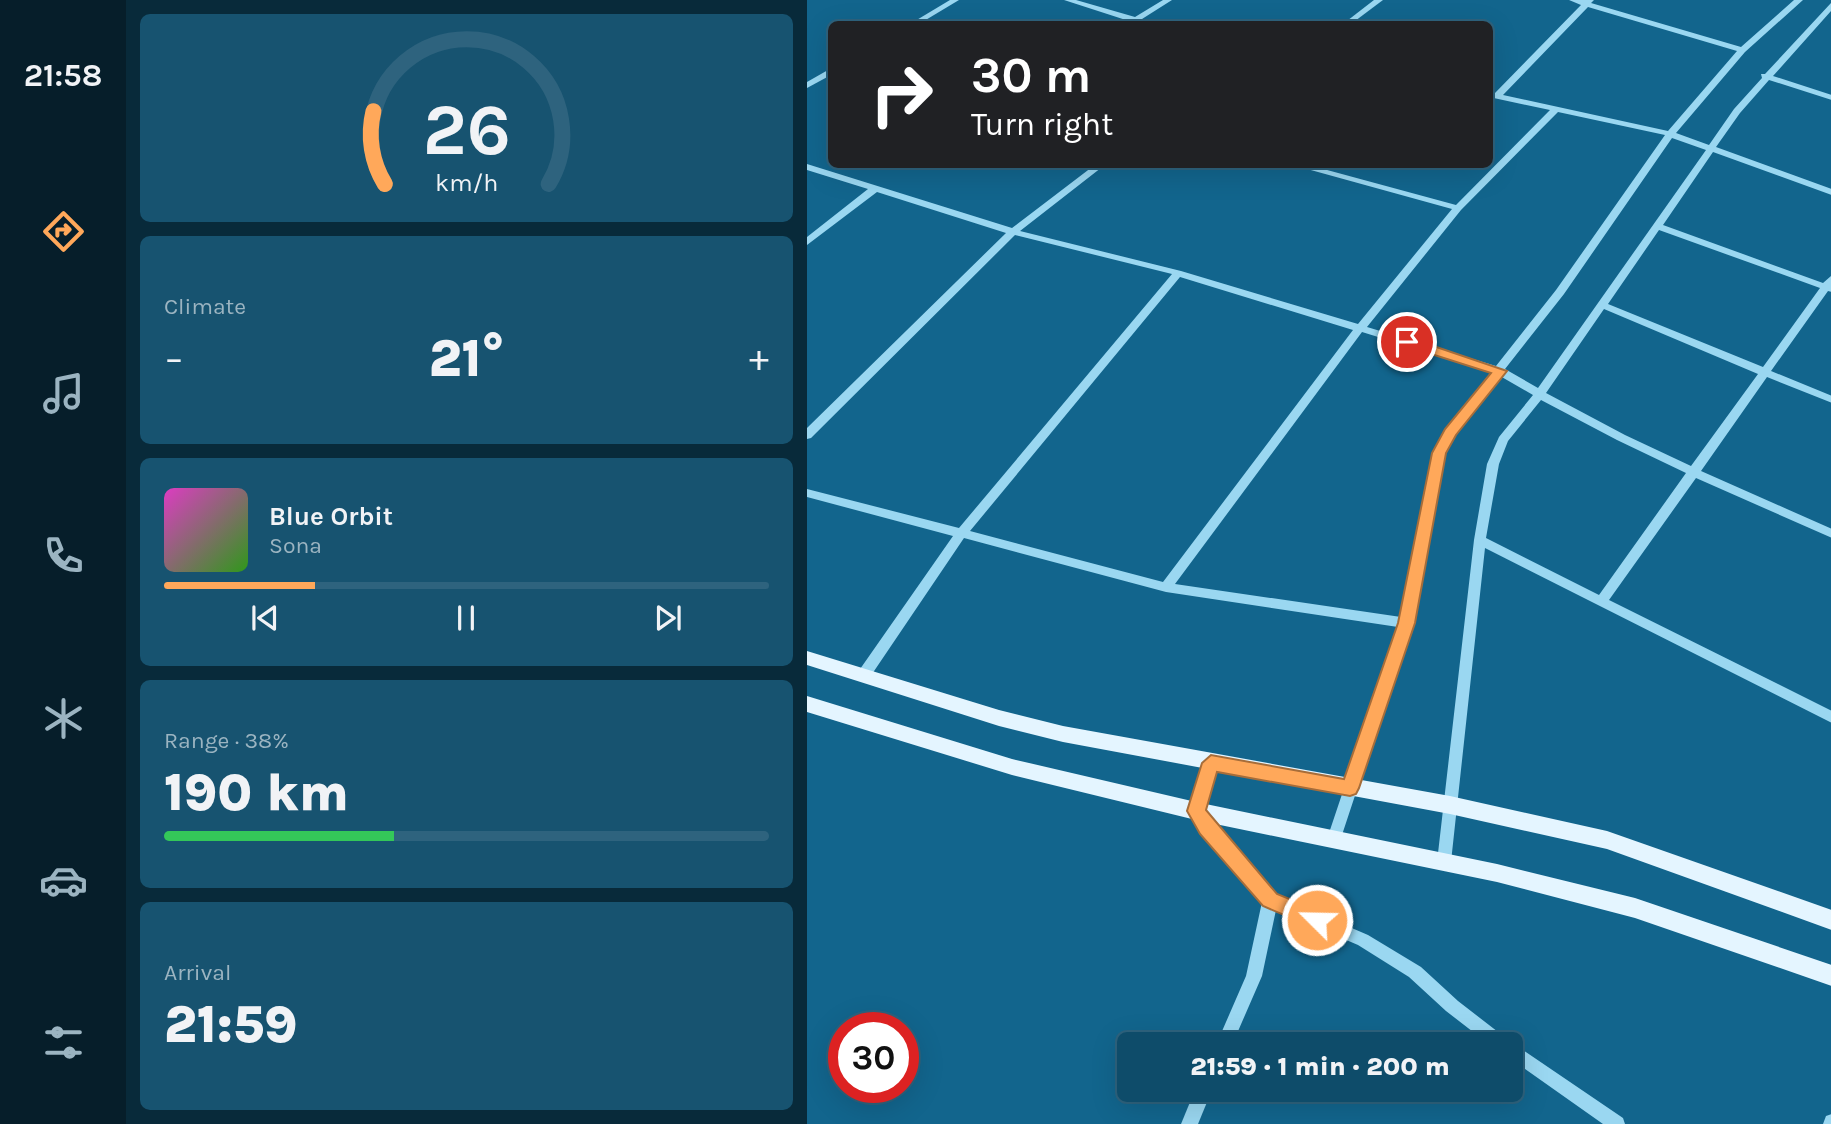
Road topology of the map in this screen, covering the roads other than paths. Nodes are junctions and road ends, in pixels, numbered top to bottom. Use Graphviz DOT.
graph roads {
  1 [pos="955,0"];
  2 [pos="1068,0"];
  3 [pos="1167,0"];
  4 [pos="1379,0"];
  5 [pos="1573,0"];
  6 [pos="1799,0"];
  7 [pos="1588,2"];
  8 [pos="1831,4"];
  9 [pos="1135,20"];
  10 [pos="919,21"];
  11 [pos="1139,21"];
  12 [pos="1351,21"];
  13 [pos="1742,50"];
  14 [pos="828,74"];
  15 [pos="1764,76"];
  16 [pos="807,85"];
  17 [pos="1494,94"];
  18 [pos="1831,98"];
  19 [pos="1557,108"];
  20 [pos="1670,134"];
  21 [pos="1709,148"];
  22 [pos="807,167"];
  23 [pos="1097,168"];
  24 [pos="1308,168"];
  25 [pos="876,188"];
  26 [pos="1831,192"];
  27 [pos="1458,208"];
  28 [pos="1657,226"];
  29 [pos="1013,232"];
  30 [pos="807,242"];
  31 [pos="1178,273"];
  32 [pos="1829,285"];
  33 [pos="1601,305"];
  34 [pos="1361,327"];
  35 [pos="1500,371"];
  36 [pos="1762,374"];
  37 [pos="1539,395"];
  38 [pos="1831,400"];
  39 [pos="807,435"];
  40 [pos="1693,472"];
  41 [pos="807,493"];
  42 [pos="1831,534"];
  43 [pos="960,535"];
  44 [pos="1480,540"];
  45 [pos="1166,587"];
  46 [pos="1601,600"];
  47 [pos="1406,623"];
  48 [pos="807,658"];
  49 [pos="863,676"];
  50 [pos="807,704"];
  51 [pos="1831,718"];
  52 [pos="1211,763"];
  53 [pos="1350,788"];
  54 [pos="1450,805"];
  55 [pos="1196,811"];
  56 [pos="1334,839"];
  57 [pos="1444,862"];
  58 [pos="1270,900"];
  59 [pos="1831,920"];
  60 [pos="1831,976"];
  61 [pos="1230,1032"];
  62 [pos="1487,1032"];
  63 [pos="1523,1058"];
  64 [pos="1199,1102"];
  65 [pos="1189,1124"];
  66 [pos="1617,1124"];
  1 -- 10 [label="street"];
  2 -- 9 [label="street"];
  3 -- 9 [label="street"];
  4 -- 12 [label="street"];
  5 -- 7 [label="street"];
  6 -- 13 [label="street"];
  7 -- 13 [label="street"];
  7 -- 17 [label="street"];
  8 -- 15 [label="street"];
  9 -- 11 [label="street"];
  13 -- 20 [label="street"];
  14 -- 16 [label="street"];
  15 -- 18 [label="street"];
  15 -- 21 [label="street"];
  17 -- 19 [label="street"];
  19 -- 20 [label="street"];
  19 -- 27 [label="street"];
  20 -- 21 [label="street"];
  20 -- 35 [label="street"];
  21 -- 26 [label="street"];
  21 -- 28 [label="street"];
  22 -- 25 [label="street"];
  23 -- 29 [label="street"];
  24 -- 27 [label="street"];
  25 -- 29 [label="street"];
  25 -- 30 [label="street"];
  27 -- 34 [label="street"];
  28 -- 32 [label="street"];
  28 -- 33 [label="street"];
  29 -- 31 [label="street"];
  29 -- 39 [label="street"];
  31 -- 34 [label="street"];
  31 -- 43 [label="street"];
  32 -- 36 [label="street"];
  33 -- 36 [label="street"];
  33 -- 37 [label="street"];
  34 -- 35 [label="street"];
  34 -- 45 [label="street"];
  35 -- 37 [label="street"];
  35 -- 47 [label="street"];
  36 -- 38 [label="street"];
  36 -- 40 [label="street"];
  37 -- 40 [label="street"];
  37 -- 44 [label="street"];
  40 -- 42 [label="street"];
  40 -- 46 [label="street"];
  41 -- 43 [label="street"];
  43 -- 45 [label="street"];
  43 -- 49 [label="street"];
  44 -- 46 [label="street"];
  44 -- 54 [label="street"];
  45 -- 47 [label="street"];
  46 -- 51 [label="street"];
  47 -- 53 [label="street"];
  48 -- 49 [label="main road"];
  49 -- 52 [label="main road"];
  50 -- 55 [label="main road"];
  52 -- 53 [label="main road"];
  52 -- 55 [label="street"];
  53 -- 54 [label="main road"];
  53 -- 56 [label="street"];
  54 -- 57 [label="street"];
  54 -- 59 [label="main road"];
  55 -- 56 [label="main road"];
  55 -- 58 [label="street"];
  56 -- 57 [label="main road"];
  57 -- 60 [label="main road"];
  58 -- 61 [label="street"];
  58 -- 62 [label="street"];
  63 -- 66 [label="street"];
  64 -- 65 [label="street"];
}
